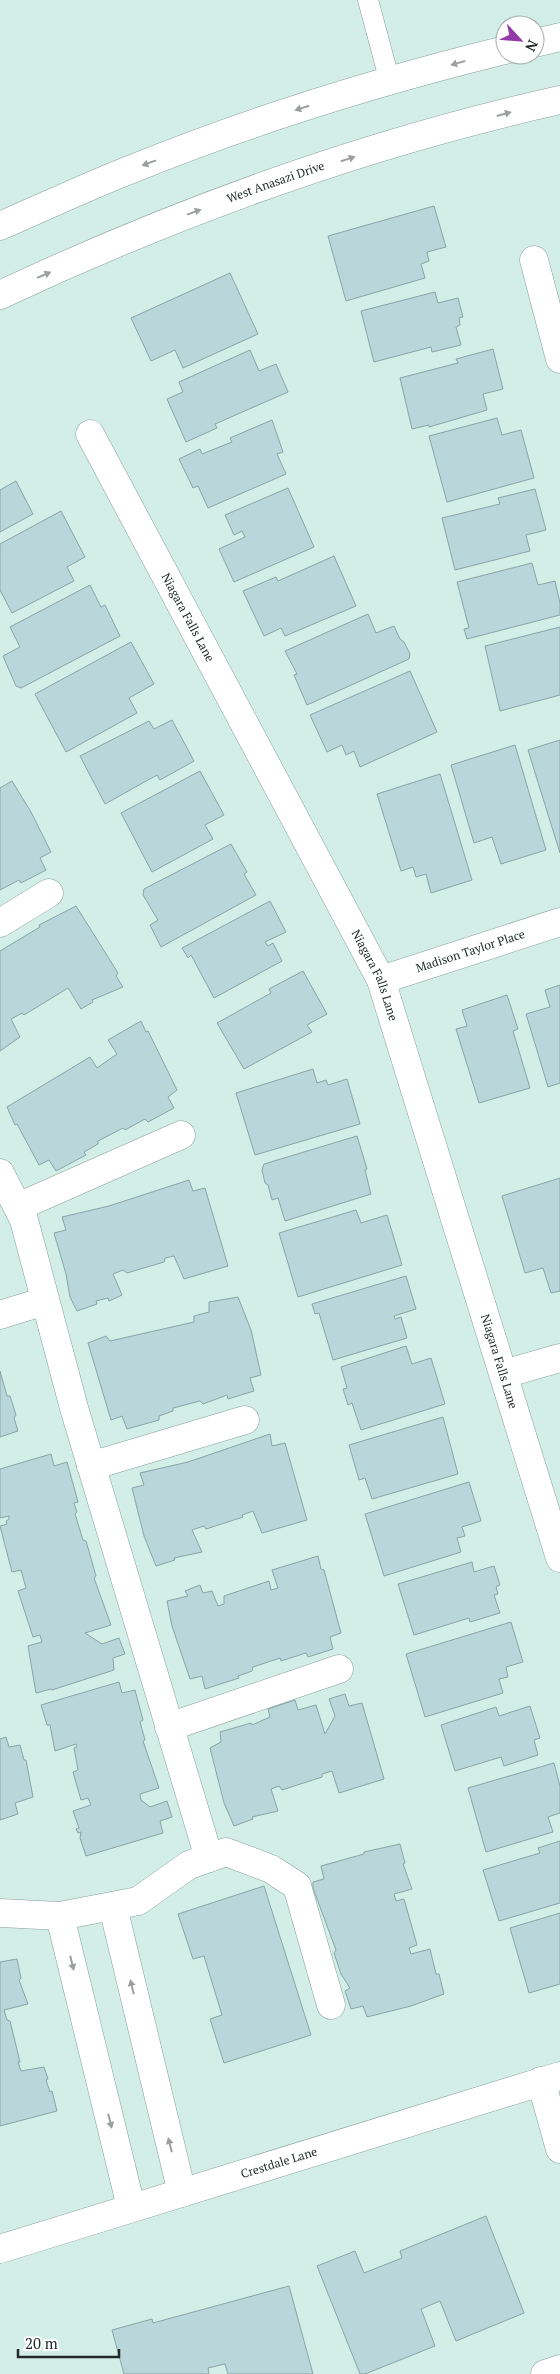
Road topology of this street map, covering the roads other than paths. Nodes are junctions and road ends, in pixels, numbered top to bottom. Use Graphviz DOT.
graph roads {
  1 [pos="368,0"];
  2 [pos="560,37"];
  3 [pos="545,41"];
  4 [pos="495,53"];
  5 [pos="390,82"];
  6 [pos="560,100"];
  7 [pos="0,226"];
  8 [pos="534,260"];
  9 [pos="0,295"];
  10 [pos="560,359"];
  11 [pos="90,434"];
  12 [pos="49,893"];
  13 [pos="560,922"];
  14 [pos="0,924"];
  15 [pos="381,980"];
  16 [pos="181,1135"];
  17 [pos="0,1174"];
  18 [pos="18,1207"];
  19 [pos="45,1301"];
  20 [pos="0,1315"];
  21 [pos="560,1358"];
  22 [pos="504,1374"];
  23 [pos="245,1420"];
  24 [pos="91,1466"];
  25 [pos="560,1558"];
  26 [pos="339,1669"];
  27 [pos="168,1727"];
  28 [pos="208,1858"];
  29 [pos="112,1908"];
  30 [pos="0,1913"];
  31 [pos="60,1916"];
  32 [pos="331,2005"];
  33 [pos="550,2078"];
  34 [pos="560,2149"];
  35 [pos="182,2193"];
  36 [pos="131,2207"];
  37 [pos="0,2249"];
  38 [pos="560,2369"];
  39 [pos="545,2374"];
  1 -- 5 [label="lane"];
  2 -- 3 [label="street"];
  4 -- 5 [label="street, one-way"];
  5 -- 7 [label="street, one-way"];
  9 -- 6 [label="street, West Anasazi Drive, one-way"];
  8 -- 10 [label="street"];
  11 -- 15 [label="street, Niagara Falls Lane"];
  12 -- 14 [label="street"];
  13 -- 15 [label="street, Madison Taylor Place"];
  15 -- 22 [label="street, Niagara Falls Lane"];
  16 -- 18 [label="street"];
  17 -- 18 [label="street"];
  18 -- 19 [label="street"];
  19 -- 20 [label="street"];
  19 -- 24 [label="street"];
  21 -- 22 [label="street"];
  22 -- 25 [label="street, Niagara Falls Lane"];
  23 -- 24 [label="street"];
  24 -- 27 [label="street"];
  26 -- 27 [label="street"];
  27 -- 28 [label="street"];
  28 -- 29 [label="street"];
  28 -- 32 [label="street"];
  29 -- 31 [label="street"];
  35 -- 29 [label="street, one-way"];
  30 -- 31 [label="street"];
  31 -- 36 [label="street, one-way"];
  33 -- 34 [label="street"];
  33 -- 35 [label="street, Crestdale Lane"];
  35 -- 36 [label="street, Crestdale Lane"];
  36 -- 37 [label="street, Crestdale Lane"];
  38 -- 39 [label="street"];
}
